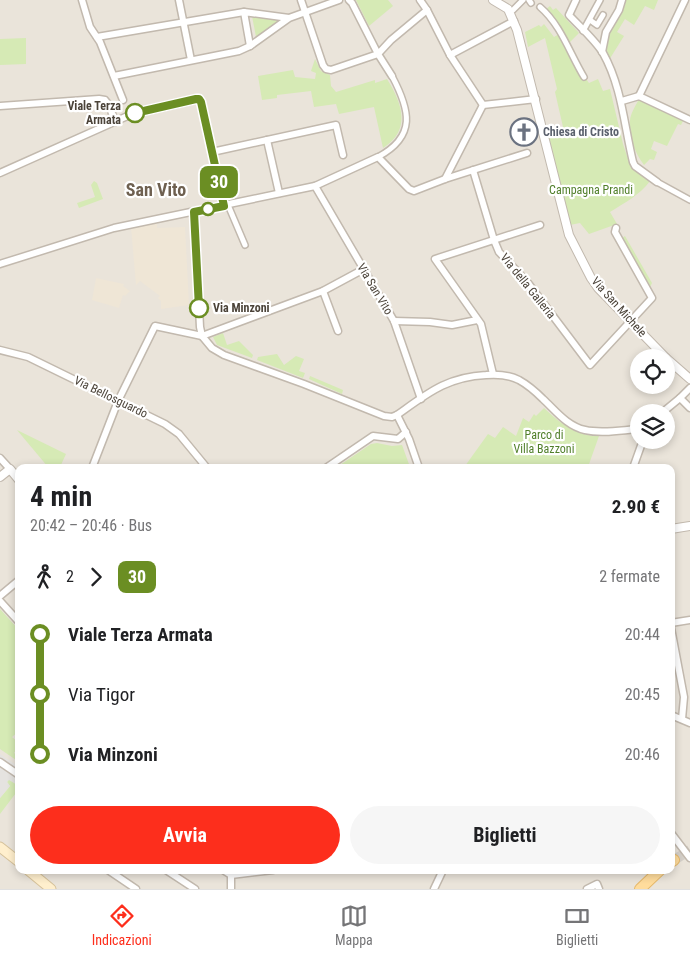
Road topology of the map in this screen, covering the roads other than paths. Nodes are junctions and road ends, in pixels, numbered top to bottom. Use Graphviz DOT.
graph roads {
  1 [pos="82,0"];
  2 [pos="179,0"];
  3 [pos="301,0"];
  4 [pos="339,0"];
  5 [pos="349,0"];
  6 [pos="420,0"];
  7 [pos="493,0"];
  8 [pos="523,0"];
  9 [pos="576,0"];
  10 [pos="600,0"];
  11 [pos="685,0"];
  12 [pos="620,1"];
  13 [pos="540,7"];
  14 [pos="427,10"];
  15 [pos="512,10"];
  16 [pos="244,12"];
  17 [pos="305,12"];
  18 [pos="603,15"];
  19 [pos="289,18"];
  20 [pos="590,20"];
  21 [pos="183,21"];
  22 [pos="514,22"];
  23 [pos="583,31"];
  24 [pos="97,37"];
  25 [pos="250,46"];
  26 [pos="602,52"];
  27 [pos="378,54"];
  28 [pos="450,55"];
  29 [pos="191,60"];
  30 [pos="114,76"];
  31 [pos="392,76"];
  32 [pos="584,77"];
  33 [pos="639,96"];
  34 [pos="123,100"];
  35 [pos="536,100"];
  36 [pos="622,101"];
  37 [pos="483,105"];
  38 [pos="0,106"];
  39 [pos="690,120"];
  40 [pos="115,122"];
  41 [pos="267,140"];
  42 [pos="212,152"];
  43 [pos="527,153"];
  44 [pos="343,156"];
  45 [pos="378,157"];
  46 [pos="473,170"];
  47 [pos="0,173"];
  48 [pos="445,179"];
  49 [pos="657,182"];
  50 [pos="314,186"];
  51 [pos="278,194"];
  52 [pos="690,200"];
  53 [pos="226,205"];
  54 [pos="194,212"];
  55 [pos="540,225"];
  56 [pos="616,228"];
  57 [pos="494,240"];
  58 [pos="245,245"];
  59 [pos="0,264"];
  60 [pos="362,270"];
  61 [pos="323,291"];
  62 [pos="477,320"];
  63 [pos="394,321"];
  64 [pos="631,322"];
  65 [pos="338,331"];
  66 [pos="202,336"];
  67 [pos="657,349"];
  68 [pos="0,350"];
  69 [pos="675,366"];
  70 [pos="493,374"];
  71 [pos="690,378"];
  72 [pos="690,388"];
  73 [pos="680,398"];
  74 [pos="421,399"];
  75 [pos="118,401"];
  76 [pos="673,404"];
  77 [pos="690,408"];
  78 [pos="397,415"];
  79 [pos="630,429"];
  80 [pos="406,432"];
  81 [pos="640,449"];
  82 [pos="0,458"];
  83 [pos="94,464"];
  84 [pos="204,464"];
  85 [pos="332,464"];
  86 [pos="418,464"];
  87 [pos="634,464"];
  88 [pos="10,470"];
  89 [pos="15,476"];
  90 [pos="0,477"];
  91 [pos="690,526"];
  92 [pos="675,528"];
  93 [pos="15,583"];
  94 [pos="0,596"];
  95 [pos="0,601"];
  96 [pos="15,618"];
  97 [pos="690,620"];
  98 [pos="675,623"];
  99 [pos="675,649"];
  100 [pos="675,716"];
  101 [pos="682,719"];
  102 [pos="690,723"];
  103 [pos="0,762"];
  104 [pos="15,772"];
  105 [pos="675,838"];
  106 [pos="0,847"];
  107 [pos="690,858"];
  108 [pos="15,859"];
  109 [pos="33,874"];
  110 [pos="114,874"];
  111 [pos="172,874"];
  112 [pos="239,874"];
  113 [pos="441,874"];
  114 [pos="656,874"];
  115 [pos="231,875"];
  116 [pos="51,889"];
  117 [pos="136,889"];
  118 [pos="195,889"];
  119 [pos="230,889"];
  120 [pos="434,889"];
  121 [pos="587,889"];
  122 [pos="599,889"];
  123 [pos="640,889"];
  1 -- 24 [label="street"];
  2 -- 21 [label="street"];
  3 -- 17 [label="street"];
  4 -- 17 [label="street"];
  5 -- 27 [label="street"];
  6 -- 14 [label="street"];
  7 -- 22 [label="street"];
  8 -- 15 [label="street"];
  9 -- 23 [label="street"];
  10 -- 20 [label="street"];
  11 -- 33 [label="street"];
  12 -- 26 [label="street"];
  13 -- 32 [label="street"];
  14 -- 27 [label="street"];
  14 -- 28 [label="street"];
  16 -- 19 [label="street"];
  16 -- 21 [label="street"];
  16 -- 25 [label="street"];
  17 -- 19 [label="street"];
  17 -- 27 [label="street"];
  18 -- 20 [label="street"];
  19 -- 25 [label="street"];
  20 -- 23 [label="street"];
  21 -- 24 [label="street"];
  21 -- 29 [label="street"];
  22 -- 28 [label="street"];
  22 -- 35 [label="street, Via San Michele"];
  23 -- 26 [label="street"];
  24 -- 30 [label="street"];
  25 -- 29 [label="street"];
  26 -- 36 [label="street"];
  27 -- 31 [label="street"];
  28 -- 37 [label="street"];
  29 -- 30 [label="street"];
  30 -- 34 [label="street"];
  31 -- 45 [label="street"];
  33 -- 36 [label="street"];
  33 -- 39 [label="street"];
  35 -- 37 [label="street"];
  35 -- 64 [label="street, Via San Michele"];
  36 -- 49 [label="street"];
  37 -- 48 [label="street"];
  38 -- 40 [label="street"];
  40 -- 42 [label="street"];
  40 -- 47 [label="street"];
  41 -- 42 [label="street"];
  41 -- 44 [label="street"];
  41 -- 51 [label="street"];
  42 -- 53 [label="street"];
  43 -- 46 [label="street"];
  45 -- 48 [label="street"];
  45 -- 50 [label="street"];
  46 -- 48 [label="street"];
  46 -- 57 [label="street, Via della Galleria"];
  49 -- 52 [label="street"];
  50 -- 51 [label="street"];
  50 -- 60 [label="street, Via San Vito"];
  51 -- 53 [label="street"];
  53 -- 54 [label="street"];
  53 -- 58 [label="street"];
  54 -- 59 [label="street"];
  54 -- 66 [label="street"];
  55 -- 57 [label="street"];
  56 -- 64 [label="street"];
  57 -- 62 [label="street"];
  57 -- 64 [label="street, Via della Galleria"];
  60 -- 61 [label="street"];
  60 -- 63 [label="street, Via San Vito"];
  61 -- 65 [label="street"];
  61 -- 66 [label="street"];
  62 -- 63 [label="street"];
  62 -- 70 [label="street"];
  63 -- 74 [label="street, Via San Vito"];
  64 -- 67 [label="street, Via San Michele"];
  66 -- 75 [label="street"];
  66 -- 78 [label="street"];
  68 -- 75 [label="street, Via Bellosguardo"];
  69 -- 71 [label="street, Via San Michele"];
  70 -- 74 [label="street"];
  70 -- 79 [label="street"];
  72 -- 73 [label="street"];
  73 -- 76 [label="street"];
  73 -- 77 [label="street"];
  74 -- 78 [label="street"];
  75 -- 83 [label="street"];
  75 -- 84 [label="street, Via Bellosguardo"];
  78 -- 80 [label="street"];
  80 -- 85 [label="street"];
  80 -- 86 [label="street"];
  81 -- 87 [label="street"];
  82 -- 88 [label="street"];
  88 -- 89 [label="street"];
  88 -- 90 [label="street"];
  91 -- 92 [label="street"];
  93 -- 94 [label="street"];
  95 -- 96 [label="street"];
  97 -- 98 [label="street"];
  99 -- 101 [label="street"];
  100 -- 101 [label="street"];
  101 -- 102 [label="street"];
  103 -- 104 [label="street"];
  105 -- 107 [label="street"];
  106 -- 108 [label="main road"];
  109 -- 116 [label="main road"];
  110 -- 117 [label="street"];
  111 -- 118 [label="street"];
  112 -- 115 [label="street"];
  113 -- 120 [label="street"];
  114 -- 123 [label="main road"];
  115 -- 119 [label="street"];
  121 -- 122 [label="street"];
}
